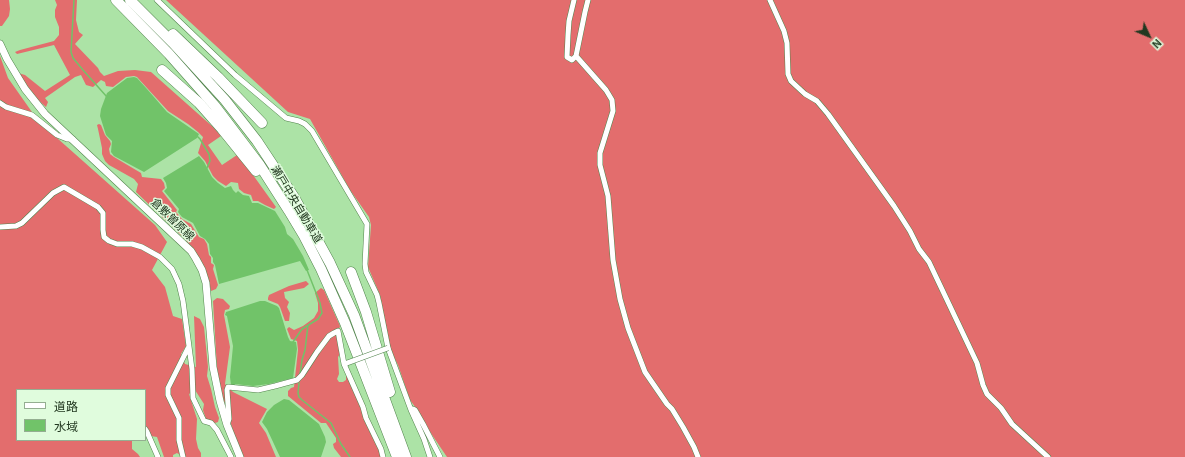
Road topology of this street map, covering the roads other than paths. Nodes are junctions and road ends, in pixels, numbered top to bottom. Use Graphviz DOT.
graph roads {
  1 [pos="116,0"];
  2 [pos="130,0"];
  3 [pos="134,0"];
  4 [pos="157,0"];
  5 [pos="574,0"];
  6 [pos="588,0"];
  7 [pos="770,0"];
  8 [pos="0,44"];
  9 [pos="576,56"];
  10 [pos="162,70"];
  11 [pos="0,103"];
  12 [pos="262,123"];
  13 [pos="73,139"];
  14 [pos="289,211"];
  15 [pos="0,227"];
  16 [pos="351,272"];
  17 [pos="189,347"];
  18 [pos="388,348"];
  19 [pos="345,363"];
  20 [pos="410,407"];
  21 [pos="394,421"];
  22 [pos="227,425"];
  23 [pos="146,431"];
  24 [pos="158,457"];
  25 [pos="184,457"];
  26 [pos="231,457"];
  27 [pos="240,457"];
  28 [pos="383,457"];
  29 [pos="397,457"];
  30 [pos="406,457"];
  31 [pos="430,457"];
  32 [pos="440,457"];
  33 [pos="698,457"];
  34 [pos="1048,457"];
  1 -- 14 [label="highway, 瀬戸中央自動車道"];
  2 -- 21 [label="highway, 瀬戸中央自動車道"];
  3 -- 12 [label="highway"];
  4 -- 18 [label="street"];
  5 -- 9 [label="street"];
  6 -- 9 [label="street"];
  7 -- 34 [label="street"];
  8 -- 13 [label="street, 倉敷曽原線"];
  9 -- 33 [label="street"];
  10 -- 14 [label="highway"];
  11 -- 13 [label="street"];
  13 -- 22 [label="street, 倉敷曽原線"];
  14 -- 29 [label="highway, 瀬戸中央自動車道"];
  15 -- 17 [label="street"];
  16 -- 21 [label="highway"];
  17 -- 25 [label="street"];
  17 -- 26 [label="street"];
  18 -- 19 [label="street, bridge"];
  18 -- 20 [label="street"];
  19 -- 22 [label="street"];
  19 -- 28 [label="street"];
  20 -- 31 [label="street"];
  20 -- 32 [label="street"];
  21 -- 30 [label="highway, 瀬戸中央自動車道"];
  22 -- 27 [label="street, 倉敷曽原線"];
  23 -- 24 [label="street"];
}
